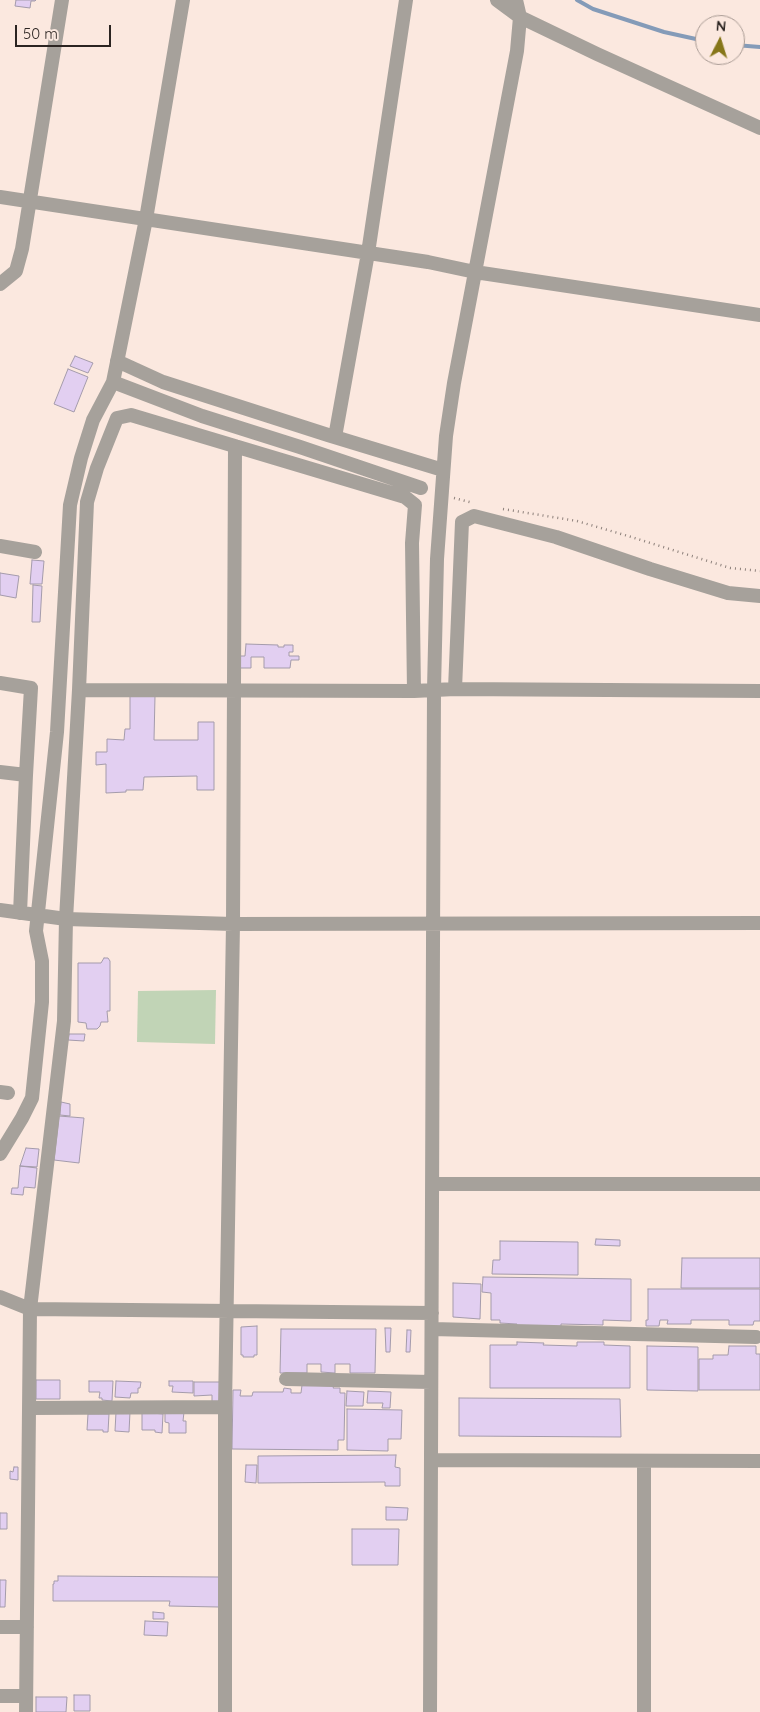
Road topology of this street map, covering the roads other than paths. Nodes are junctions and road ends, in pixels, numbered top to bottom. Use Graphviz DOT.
graph roads {
  1 [pos="62,0"];
  2 [pos="183,0"];
  3 [pos="406,0"];
  4 [pos="497,0"];
  5 [pos="516,0"];
  6 [pos="520,17"];
  7 [pos="760,128"];
  8 [pos="0,197"];
  9 [pos="30,202"];
  10 [pos="146,219"];
  11 [pos="368,253"];
  12 [pos="474,272"];
  13 [pos="0,284"];
  14 [pos="760,315"];
  15 [pos="118,361"];
  16 [pos="113,382"];
  17 [pos="335,437"];
  18 [pos="235,446"];
  19 [pos="443,470"];
  20 [pos="421,488"];
  21 [pos="0,546"];
  22 [pos="35,552"];
  23 [pos="760,596"];
  24 [pos="0,683"];
  25 [pos="434,689"];
  26 [pos="455,689"];
  27 [pos="79,690"];
  28 [pos="234,690"];
  29 [pos="414,691"];
  30 [pos="760,691"];
  31 [pos="0,772"];
  32 [pos="26,776"];
  33 [pos="0,910"];
  34 [pos="20,913"];
  35 [pos="38,916"];
  36 [pos="66,919"];
  37 [pos="760,923"];
  38 [pos="233,924"];
  39 [pos="434,924"];
  40 [pos="0,1154"];
  41 [pos="433,1184"];
  42 [pos="760,1184"];
  43 [pos="0,1298"];
  44 [pos="30,1308"];
  45 [pos="228,1310"];
  46 [pos="432,1313"];
  47 [pos="432,1329"];
  48 [pos="756,1337"];
  49 [pos="286,1379"];
  50 [pos="431,1382"];
  51 [pos="225,1407"];
  52 [pos="30,1408"];
  53 [pos="430,1460"];
  54 [pos="644,1461"];
  55 [pos="760,1461"];
  56 [pos="0,1627"];
  57 [pos="27,1628"];
  58 [pos="0,1696"];
  59 [pos="26,1696"];
  60 [pos="26,1712"];
  61 [pos="225,1712"];
  62 [pos="430,1712"];
  63 [pos="644,1712"];
  1 -- 9 [label="street"];
  2 -- 10 [label="street"];
  3 -- 11 [label="street"];
  4 -- 6 [label="street"];
  5 -- 6 [label="street"];
  6 -- 7 [label="street"];
  6 -- 12 [label="street"];
  8 -- 9 [label="street"];
  9 -- 10 [label="street"];
  9 -- 13 [label="street"];
  10 -- 11 [label="street"];
  10 -- 15 [label="street"];
  11 -- 12 [label="street"];
  11 -- 17 [label="street"];
  12 -- 14 [label="street"];
  12 -- 19 [label="street"];
  15 -- 16 [label="street"];
  15 -- 17 [label="street"];
  16 -- 20 [label="street"];
  16 -- 35 [label="street"];
  17 -- 19 [label="street"];
  18 -- 27 [label="street"];
  18 -- 28 [label="street"];
  18 -- 29 [label="street"];
  19 -- 25 [label="street"];
  21 -- 22 [label="street"];
  23 -- 26 [label="street"];
  24 -- 32 [label="street"];
  25 -- 26 [label="street"];
  25 -- 29 [label="street"];
  25 -- 39 [label="street"];
  26 -- 30 [label="street"];
  27 -- 28 [label="street"];
  27 -- 36 [label="street"];
  28 -- 29 [label="street"];
  28 -- 38 [label="street"];
  31 -- 32 [label="street"];
  32 -- 34 [label="street"];
  33 -- 34 [label="street"];
  34 -- 35 [label="street"];
  35 -- 36 [label="street"];
  35 -- 40 [label="street"];
  36 -- 38 [label="street"];
  36 -- 44 [label="street"];
  37 -- 39 [label="street"];
  38 -- 39 [label="street"];
  38 -- 45 [label="street"];
  39 -- 41 [label="street"];
  41 -- 42 [label="street"];
  41 -- 46 [label="street"];
  43 -- 44 [label="street"];
  44 -- 45 [label="street"];
  44 -- 52 [label="street"];
  45 -- 46 [label="street"];
  45 -- 51 [label="street"];
  46 -- 47 [label="street"];
  47 -- 48 [label="street"];
  47 -- 50 [label="street"];
  49 -- 50 [label="street"];
  50 -- 53 [label="street"];
  51 -- 52 [label="street"];
  51 -- 61 [label="street"];
  52 -- 57 [label="street"];
  53 -- 54 [label="street"];
  53 -- 62 [label="street"];
  54 -- 55 [label="street"];
  54 -- 63 [label="street"];
  56 -- 57 [label="street"];
  57 -- 59 [label="street"];
  58 -- 59 [label="street"];
  59 -- 60 [label="street"];
}
